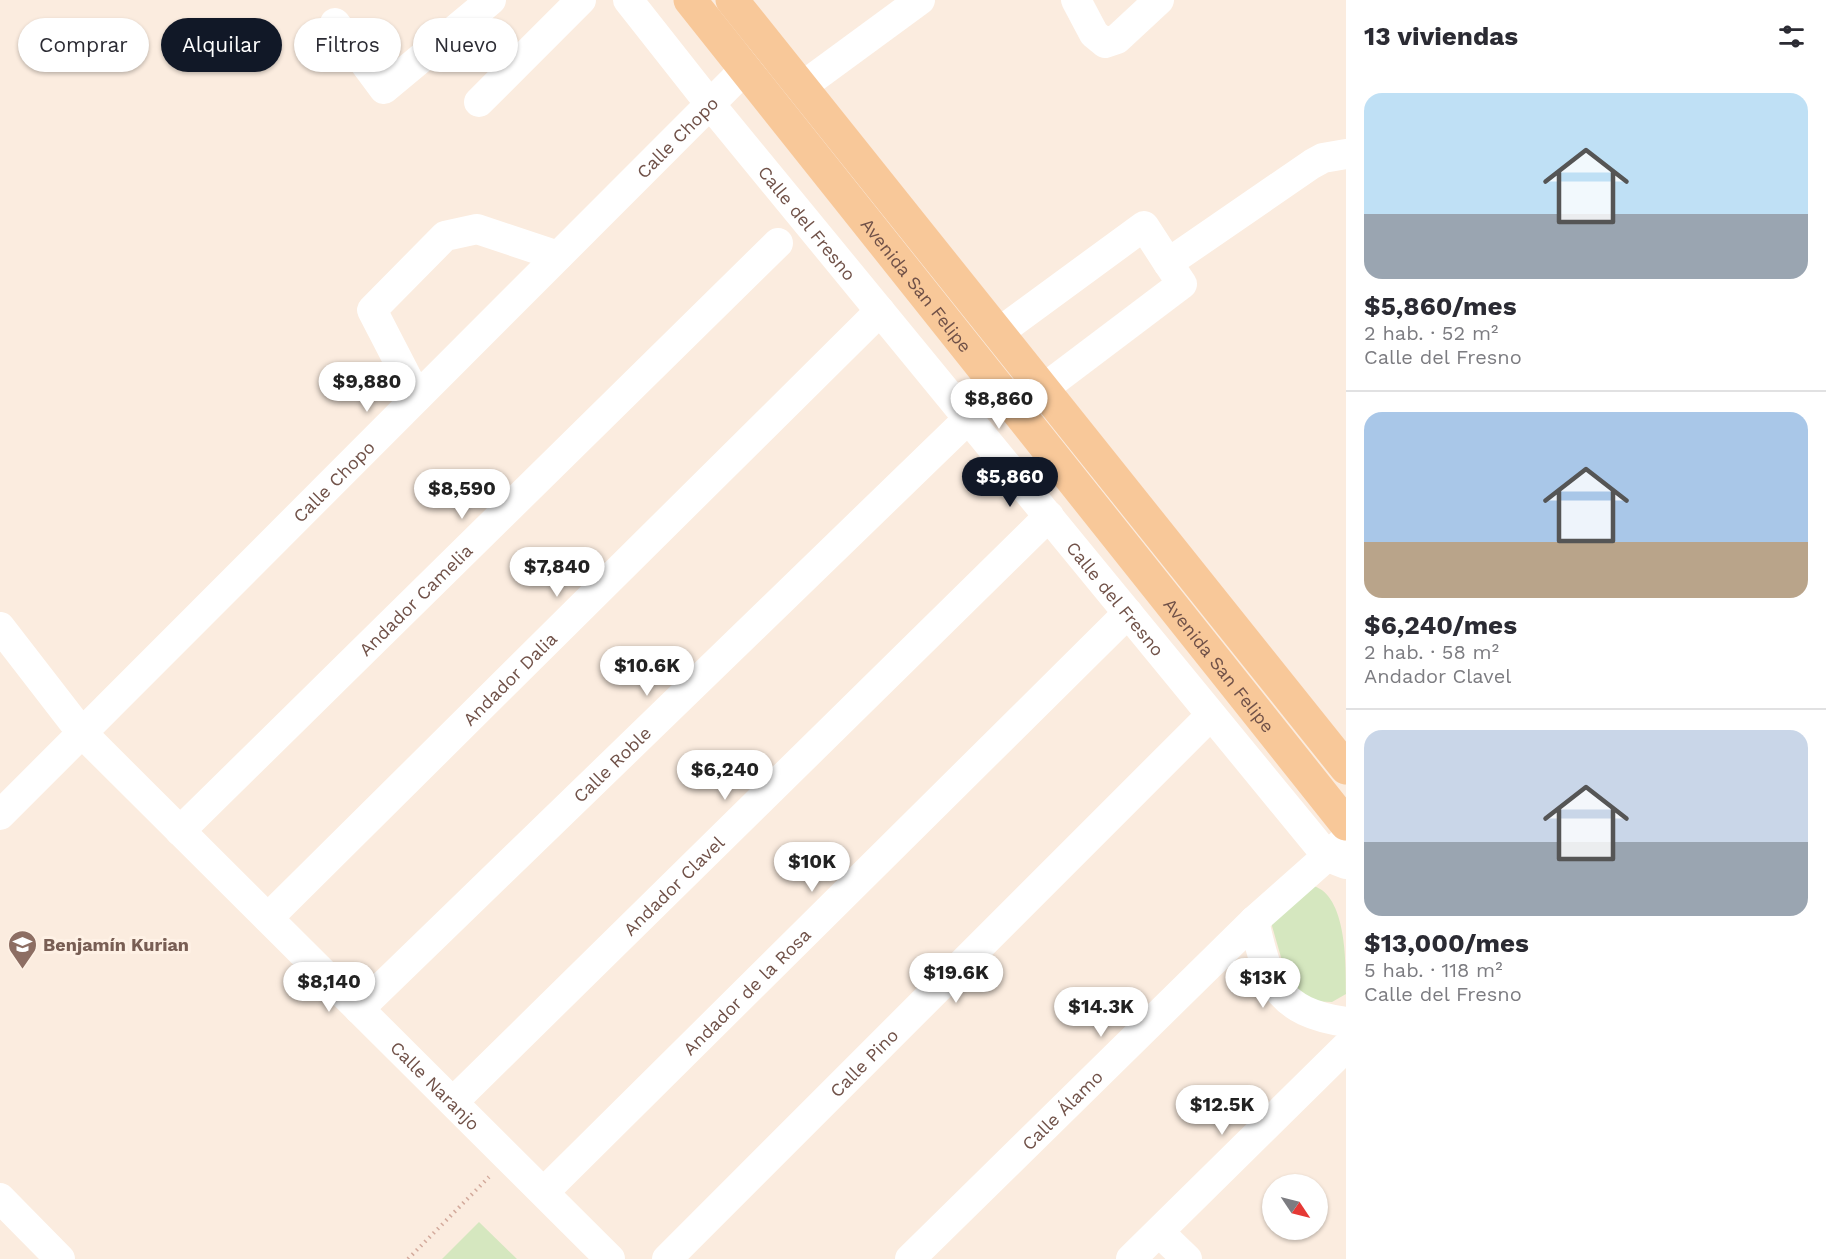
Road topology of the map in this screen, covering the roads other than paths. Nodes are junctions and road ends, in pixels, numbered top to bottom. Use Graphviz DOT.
graph roads {
  1 [pos="490,0"];
  2 [pos="581,0"];
  3 [pos="628,0"];
  4 [pos="690,0"];
  5 [pos="732,0"];
  6 [pos="920,0"];
  7 [pos="1076,0"];
  8 [pos="1159,0"];
  9 [pos="768,45"];
  10 [pos="745,69"];
  11 [pos="372,72"];
  12 [pos="801,88"];
  13 [pos="479,102"];
  14 [pos="710,104"];
  15 [pos="1346,154"];
  16 [pos="778,243"];
  17 [pos="558,256"];
  18 [pos="1168,263"];
  19 [pos="880,311"];
  20 [pos="998,333"];
  21 [pos="1043,389"];
  22 [pos="417,397"];
  23 [pos="968,419"];
  24 [pos="1048,516"];
  25 [pos="1128,613"];
  26 [pos="2,635"];
  27 [pos="1211,715"];
  28 [pos="82,733"];
  29 [pos="1346,768"];
  30 [pos="0,815"];
  31 [pos="1346,824"];
  32 [pos="180,831"];
  33 [pos="1340,853"];
  34 [pos="268,918"];
  35 [pos="1254,921"];
  36 [pos="360,1010"];
  37 [pos="1346,1022"];
  38 [pos="1346,1047"];
  39 [pos="453,1102"];
  40 [pos="544,1192"];
  41 [pos="0,1198"];
  42 [pos="1159,1232"];
  43 [pos="60,1259"];
  44 [pos="610,1259"];
  45 [pos="668,1259"];
  46 [pos="910,1259"];
  47 [pos="1131,1259"];
  48 [pos="1187,1259"];
  1 -- 11 [label="street"];
  2 -- 13 [label="street"];
  3 -- 14 [label="street"];
  4 -- 10 [label="main road, Avenida San Felipe"];
  5 -- 9 [label="main road, Avenida San Felipe"];
  6 -- 12 [label="street"];
  7 -- 8 [label="street"];
  9 -- 10 [label="street, Calle Chopo"];
  9 -- 12 [label="main road, Avenida San Felipe"];
  10 -- 14 [label="street, Calle Chopo"];
  10 -- 31 [label="main road, Avenida San Felipe"];
  12 -- 20 [label="main road, Avenida San Felipe"];
  14 -- 17 [label="street, Calle Chopo"];
  14 -- 19 [label="street, Calle del Fresno"];
  15 -- 18 [label="street"];
  16 -- 32 [label="street, Andador Camelia"];
  17 -- 22 [label="street, Calle Chopo"];
  17 -- 22 [label="street"];
  18 -- 20 [label="street"];
  18 -- 21 [label="street"];
  19 -- 23 [label="street, Calle del Fresno"];
  19 -- 34 [label="street, Andador Dalia"];
  20 -- 21 [label="main road, Avenida San Felipe"];
  21 -- 29 [label="main road, Avenida San Felipe"];
  22 -- 28 [label="street, Calle Chopo"];
  23 -- 24 [label="street, Calle del Fresno"];
  23 -- 36 [label="street, Calle Roble"];
  24 -- 25 [label="street, Calle del Fresno"];
  24 -- 39 [label="street, Andador Clavel"];
  25 -- 27 [label="street, Calle del Fresno"];
  25 -- 40 [label="street, Andador de la Rosa"];
  26 -- 28 [label="street"];
  27 -- 33 [label="street, Calle del Fresno"];
  27 -- 45 [label="street, Calle Pino"];
  28 -- 30 [label="street, Calle Chopo"];
  28 -- 32 [label="street, Calle Naranjo"];
  32 -- 34 [label="street, Calle Naranjo"];
  33 -- 35 [label="street, Calle Álamo"];
  34 -- 36 [label="street, Calle Naranjo"];
  35 -- 37 [label="street"];
  35 -- 46 [label="street, Calle Álamo"];
  36 -- 39 [label="street, Calle Naranjo"];
  38 -- 42 [label="street"];
  39 -- 40 [label="street, Calle Naranjo"];
  40 -- 44 [label="street, Calle Naranjo"];
  41 -- 43 [label="street"];
  42 -- 47 [label="street"];
  42 -- 48 [label="street"];
}
